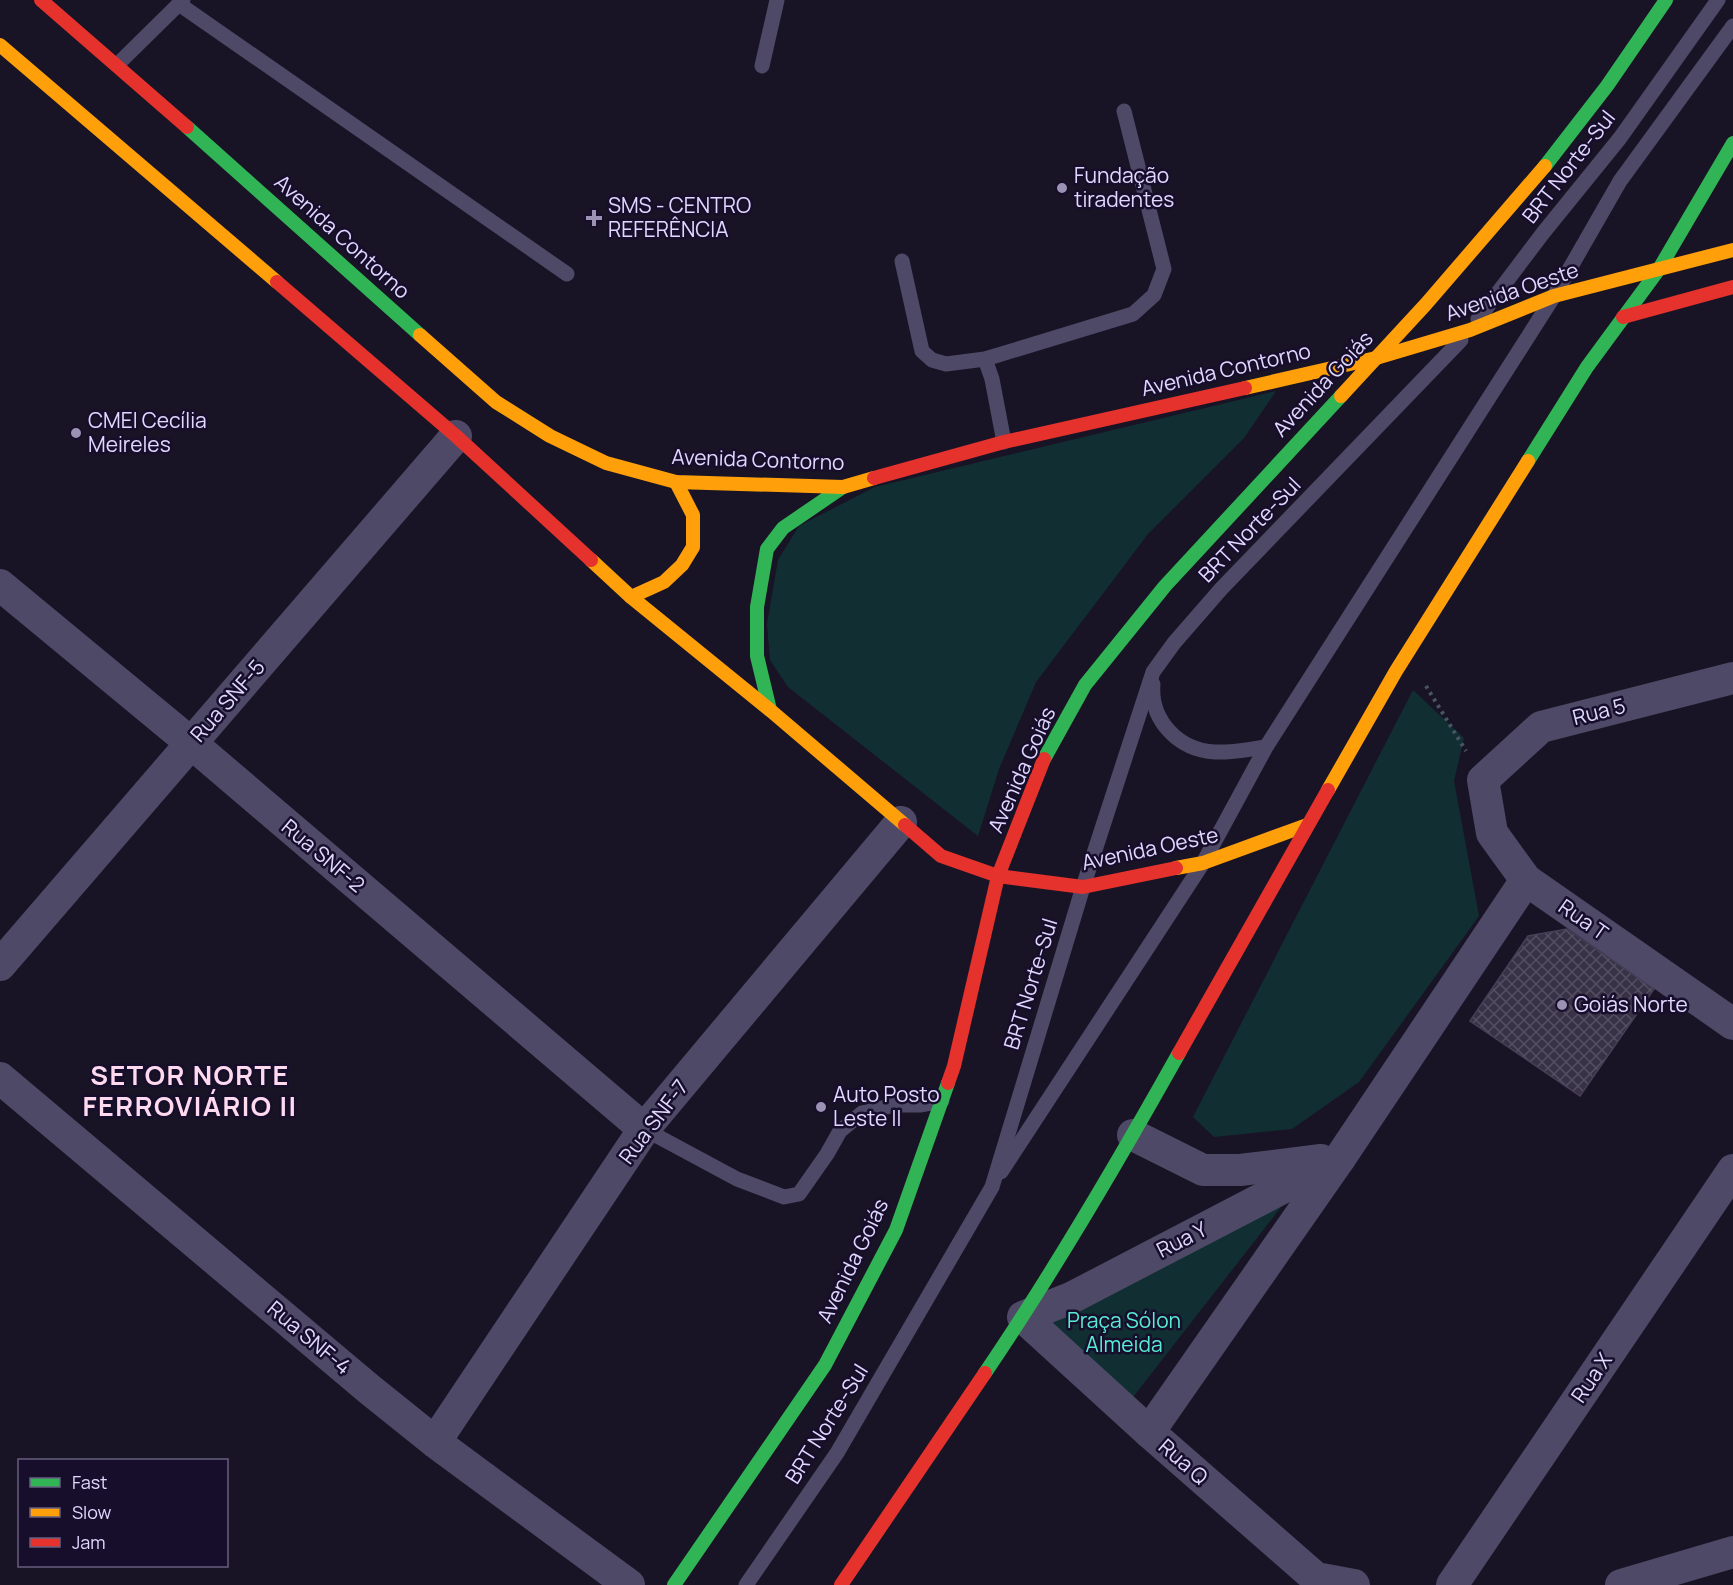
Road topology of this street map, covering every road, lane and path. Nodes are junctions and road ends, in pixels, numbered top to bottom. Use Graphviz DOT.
graph roads {
  1 [pos="41,0"];
  2 [pos="777,0"];
  3 [pos="1666,0"];
  4 [pos="1718,0"];
  5 [pos="181,2"];
  6 [pos="1733,26"];
  7 [pos="0,45"];
  8 [pos="117,65"];
  9 [pos="762,66"];
  10 [pos="1124,111"];
  11 [pos="1731,147"];
  12 [pos="1733,166"];
  13 [pos="1733,250"];
  14 [pos="902,261"];
  15 [pos="1659,269"];
  16 [pos="567,274"];
  17 [pos="1733,287"];
  18 [pos="1554,296"];
  19 [pos="1623,317"];
  20 [pos="1470,330"];
  21 [pos="1376,358"];
  22 [pos="985,359"];
  23 [pos="456,436"];
  24 [pos="1004,442"];
  25 [pos="676,482"];
  26 [pos="843,487"];
  27 [pos="0,585"];
  28 [pos="631,597"];
  29 [pos="1407,655"];
  30 [pos="1153,672"];
  31 [pos="1733,678"];
  32 [pos="770,710"];
  33 [pos="191,744"];
  34 [pos="1266,747"];
  35 [pos="1483,780"];
  36 [pos="902,822"];
  37 [pos="1307,825"];
  38 [pos="1203,863"];
  39 [pos="998,876"];
  40 [pos="1526,880"];
  41 [pos="1083,887"];
  42 [pos="0,965"];
  43 [pos="1733,1024"];
  44 [pos="0,1078"];
  45 [pos="942,1101"];
  46 [pos="644,1129"];
  47 [pos="1133,1135"];
  48 [pos="1340,1158"];
  49 [pos="1733,1170"];
  50 [pos="992,1187"];
  51 [pos="1023,1317"];
  52 [pos="1149,1432"];
  53 [pos="435,1442"];
  54 [pos="1733,1552"];
  55 [pos="629,1585"];
  56 [pos="674,1585"];
  57 [pos="746,1585"];
  58 [pos="841,1585"];
  59 [pos="1354,1585"];
  60 [pos="1452,1585"];
  61 [pos="1621,1585"];
  1 -- 8 [label="main road, Avenida Contorno"];
  2 -- 9 [label="lane"];
  3 -- 21 [label="main road, Avenida Goiás"];
  4 -- 20 [label="lane, BRT Norte-Sul"];
  5 -- 8 [label="lane"];
  5 -- 16 [label="lane"];
  6 -- 18 [label="lane"];
  7 -- 23 [label="main road"];
  8 -- 25 [label="main road, Avenida Contorno"];
  10 -- 22 [label="lane"];
  11 -- 12 [label="main road"];
  11 -- 15 [label="main road"];
  13 -- 15 [label="main road, Avenida Oeste"];
  14 -- 22 [label="lane"];
  15 -- 18 [label="main road, Avenida Oeste"];
  15 -- 19 [label="main road"];
  17 -- 19 [label="main road"];
  18 -- 20 [label="main road, Avenida Oeste"];
  18 -- 34 [label="lane"];
  19 -- 29 [label="main road"];
  20 -- 21 [label="main road, Avenida Oeste"];
  20 -- 30 [label="lane, BRT Norte-Sul"];
  21 -- 24 [label="main road, Avenida Contorno"];
  21 -- 39 [label="main road, Avenida Goiás"];
  22 -- 24 [label="lane"];
  23 -- 28 [label="main road"];
  23 -- 33 [label="street, Rua SNF-5"];
  24 -- 26 [label="main road, Avenida Contorno"];
  25 -- 26 [label="main road, Avenida Contorno"];
  25 -- 28 [label="main road"];
  26 -- 32 [label="main road"];
  27 -- 33 [label="street, Rua SNF-2"];
  28 -- 32 [label="main road"];
  29 -- 35 [label="path"];
  29 -- 37 [label="main road"];
  30 -- 34 [label="lane"];
  30 -- 41 [label="lane, BRT Norte-Sul"];
  31 -- 35 [label="street, Rua 5"];
  32 -- 36 [label="main road"];
  33 -- 42 [label="street, Rua SNF-5"];
  33 -- 46 [label="street, Rua SNF-2"];
  34 -- 38 [label="lane"];
  35 -- 40 [label="street, Rua T"];
  36 -- 39 [label="main road"];
  36 -- 46 [label="street, Rua SNF-7"];
  37 -- 38 [label="main road, Avenida Oeste"];
  37 -- 47 [label="main road"];
  38 -- 41 [label="main road, Avenida Oeste"];
  38 -- 50 [label="lane"];
  39 -- 41 [label="main road, Avenida Oeste"];
  39 -- 45 [label="main road, Avenida Goiás"];
  40 -- 43 [label="street, Rua T"];
  40 -- 48 [label="street, Rua Y"];
  41 -- 50 [label="lane, BRT Norte-Sul"];
  44 -- 53 [label="street, Rua SNF-4"];
  45 -- 46 [label="lane"];
  45 -- 56 [label="main road, Avenida Goiás"];
  46 -- 53 [label="street, Rua SNF-7"];
  47 -- 48 [label="street"];
  47 -- 51 [label="main road"];
  48 -- 51 [label="street, Rua Y"];
  48 -- 52 [label="street, Rua Y"];
  49 -- 60 [label="street, Rua X"];
  50 -- 57 [label="lane"];
  51 -- 52 [label="street, Rua Q"];
  51 -- 58 [label="main road"];
  52 -- 59 [label="street, Rua Q"];
  53 -- 55 [label="street, Rua SNF-4"];
  54 -- 61 [label="street"];
}
